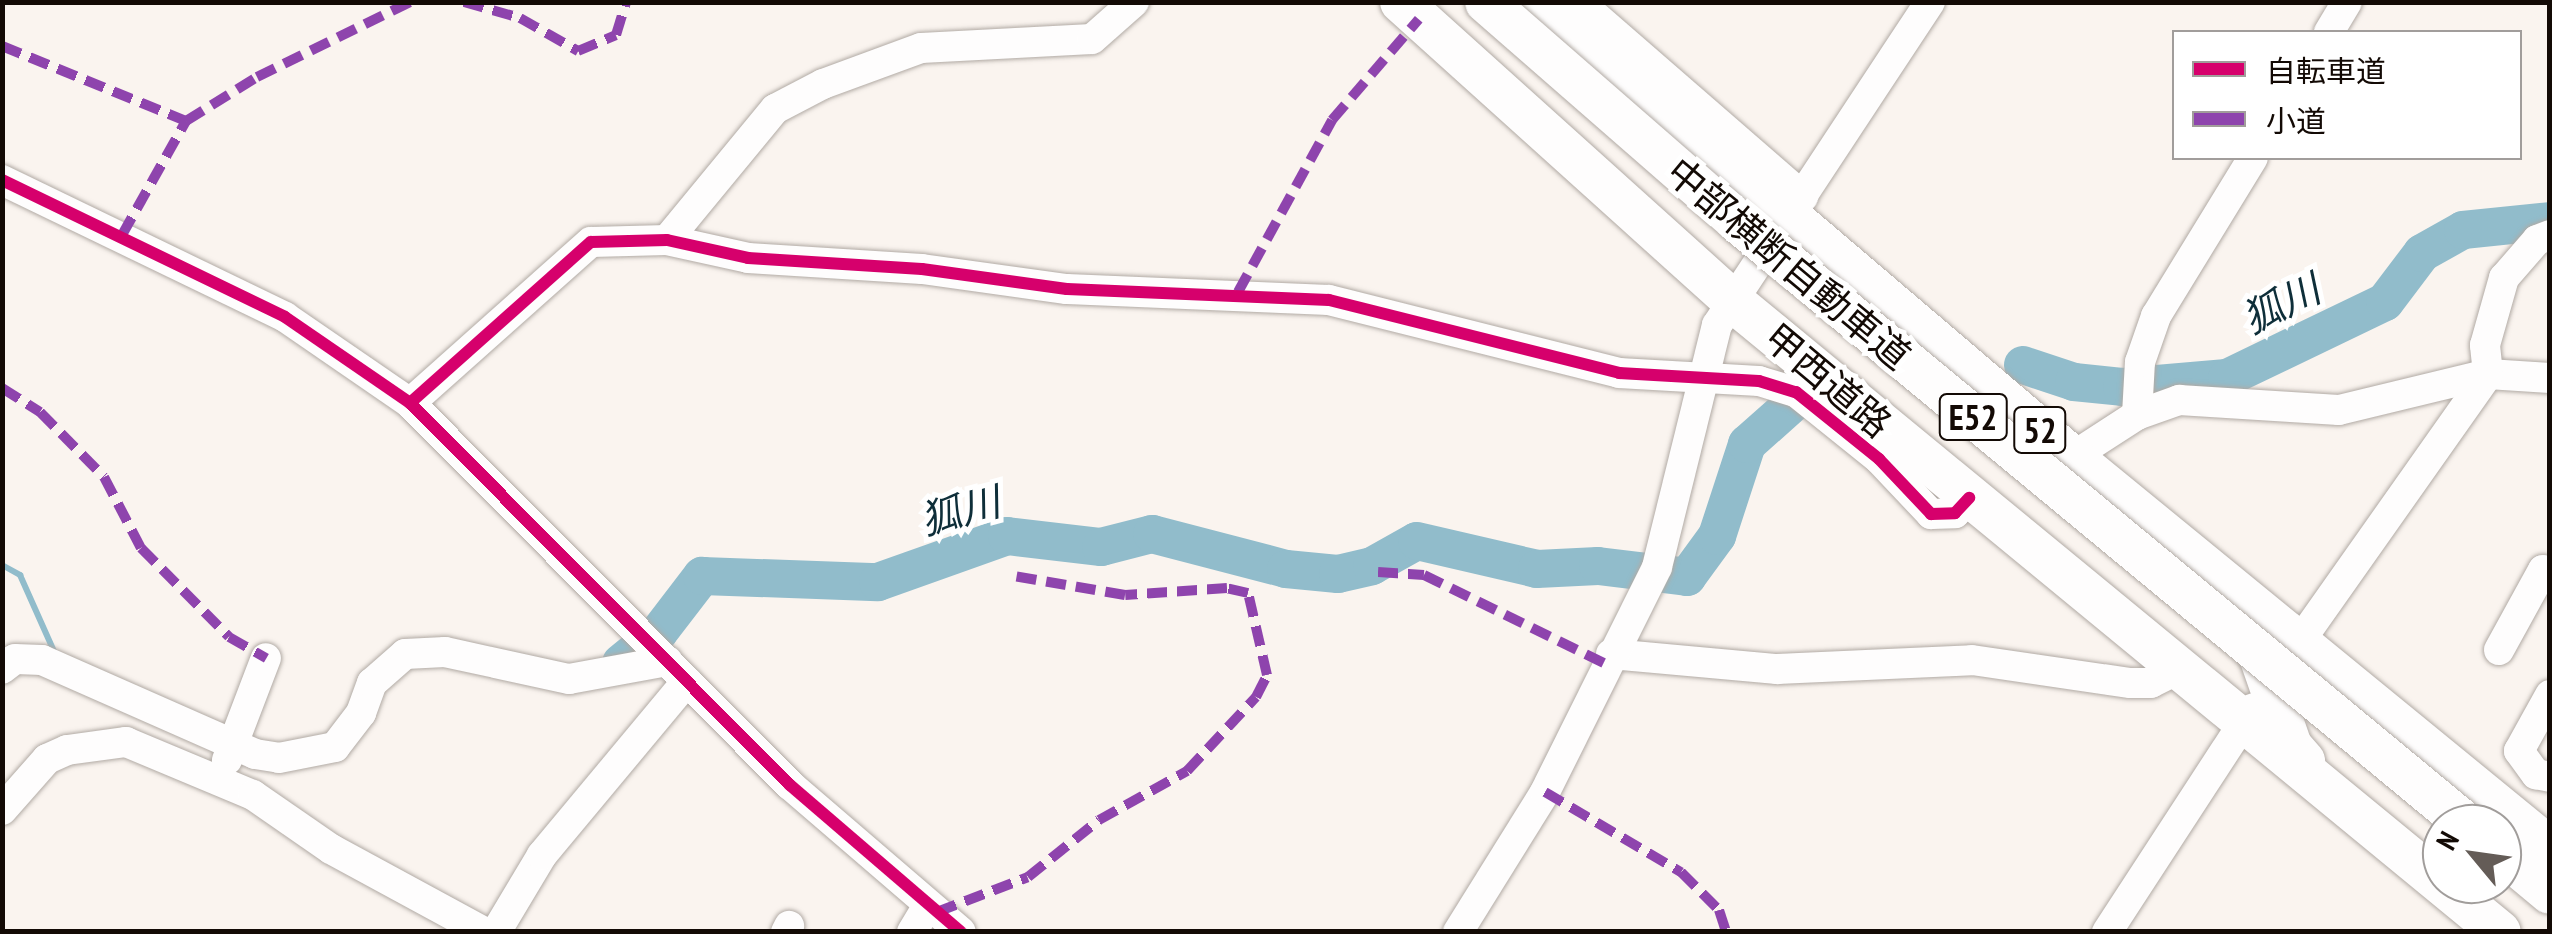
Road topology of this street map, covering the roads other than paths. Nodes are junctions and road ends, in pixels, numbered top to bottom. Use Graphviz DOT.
graph roads {
  1 [pos="1134,2"];
  2 [pos="1401,2"];
  3 [pos="1486,2"];
  4 [pos="1538,2"];
  5 [pos="1579,2"];
  6 [pos="1930,2"];
  7 [pos="2347,2"];
  8 [pos="2329,30"];
  9 [pos="2252,160"];
  10 [pos="2,180"];
  11 [pos="1797,208"];
  12 [pos="2550,235"];
  13 [pos="667,240"];
  14 [pos="1736,303"];
  15 [pos="2488,374"];
  16 [pos="2550,378"];
  17 [pos="1698,379"];
  18 [pos="410,403"];
  19 [pos="2137,414"];
  20 [pos="2072,457"];
  21 [pos="1969,498"];
  22 [pos="2200,561"];
  23 [pos="2550,574"];
  24 [pos="2299,642"];
  25 [pos="2498,650"];
  26 [pos="1611,654"];
  27 [pos="266,658"];
  28 [pos="673,667"];
  29 [pos="2,668"];
  30 [pos="2176,670"];
  31 [pos="2272,683"];
  32 [pos="2550,695"];
  33 [pos="2243,723"];
  34 [pos="234,735"];
  35 [pos="2550,777"];
  36 [pos="221,783"];
  37 [pos="2330,793"];
  38 [pos="2442,804"];
  39 [pos="2,810"];
  40 [pos="2550,848"];
  41 [pos="2522,870"];
  42 [pos="2550,893"];
  43 [pos="928,905"];
  44 [pos="484,932"];
  45 [pos="496,932"];
  46 [pos="912,932"];
  47 [pos="961,932"];
  48 [pos="1458,932"];
  49 [pos="2106,932"];
  50 [pos="2500,932"];
  1 -- 13 [label="street"];
  2 -- 14 [label="highway, 甲西道路"];
  3 -- 38 [label="highway, 中部横断自動車道 / E52, bridge"];
  4 -- 11 [label="highway, 52"];
  5 -- 11 [label="street"];
  6 -- 11 [label="street"];
  7 -- 8 [label="street"];
  9 -- 19 [label="street"];
  10 -- 18 [label="street"];
  11 -- 14 [label="street"];
  11 -- 20 [label="highway, 52"];
  12 -- 15 [label="street"];
  13 -- 17 [label="street"];
  13 -- 18 [label="street"];
  14 -- 17 [label="street"];
  14 -- 21 [label="highway, 甲西道路"];
  15 -- 16 [label="street"];
  15 -- 19 [label="street"];
  15 -- 24 [label="street"];
  17 -- 21 [label="street"];
  17 -- 26 [label="street"];
  18 -- 28 [label="street"];
  19 -- 20 [label="street"];
  20 -- 22 [label="highway, 52"];
  21 -- 30 [label="highway, 甲西道路"];
  22 -- 24 [label="highway, 52"];
  22 -- 31 [label="highway"];
  23 -- 25 [label="street"];
  24 -- 31 [label="street"];
  24 -- 40 [label="highway, 52"];
  26 -- 30 [label="street"];
  26 -- 48 [label="street"];
  27 -- 34 [label="street"];
  28 -- 34 [label="street"];
  28 -- 43 [label="street"];
  28 -- 45 [label="street"];
  29 -- 34 [label="street"];
  30 -- 33 [label="highway, 甲西道路"];
  31 -- 33 [label="street"];
  31 -- 37 [label="highway"];
  32 -- 35 [label="street"];
  33 -- 37 [label="highway, 甲西道路"];
  33 -- 49 [label="street"];
  34 -- 36 [label="street"];
  36 -- 39 [label="street"];
  36 -- 44 [label="street"];
  37 -- 50 [label="highway, 甲西道路"];
  41 -- 42 [label="highway"];
  43 -- 46 [label="street"];
  43 -- 47 [label="street"];
}
